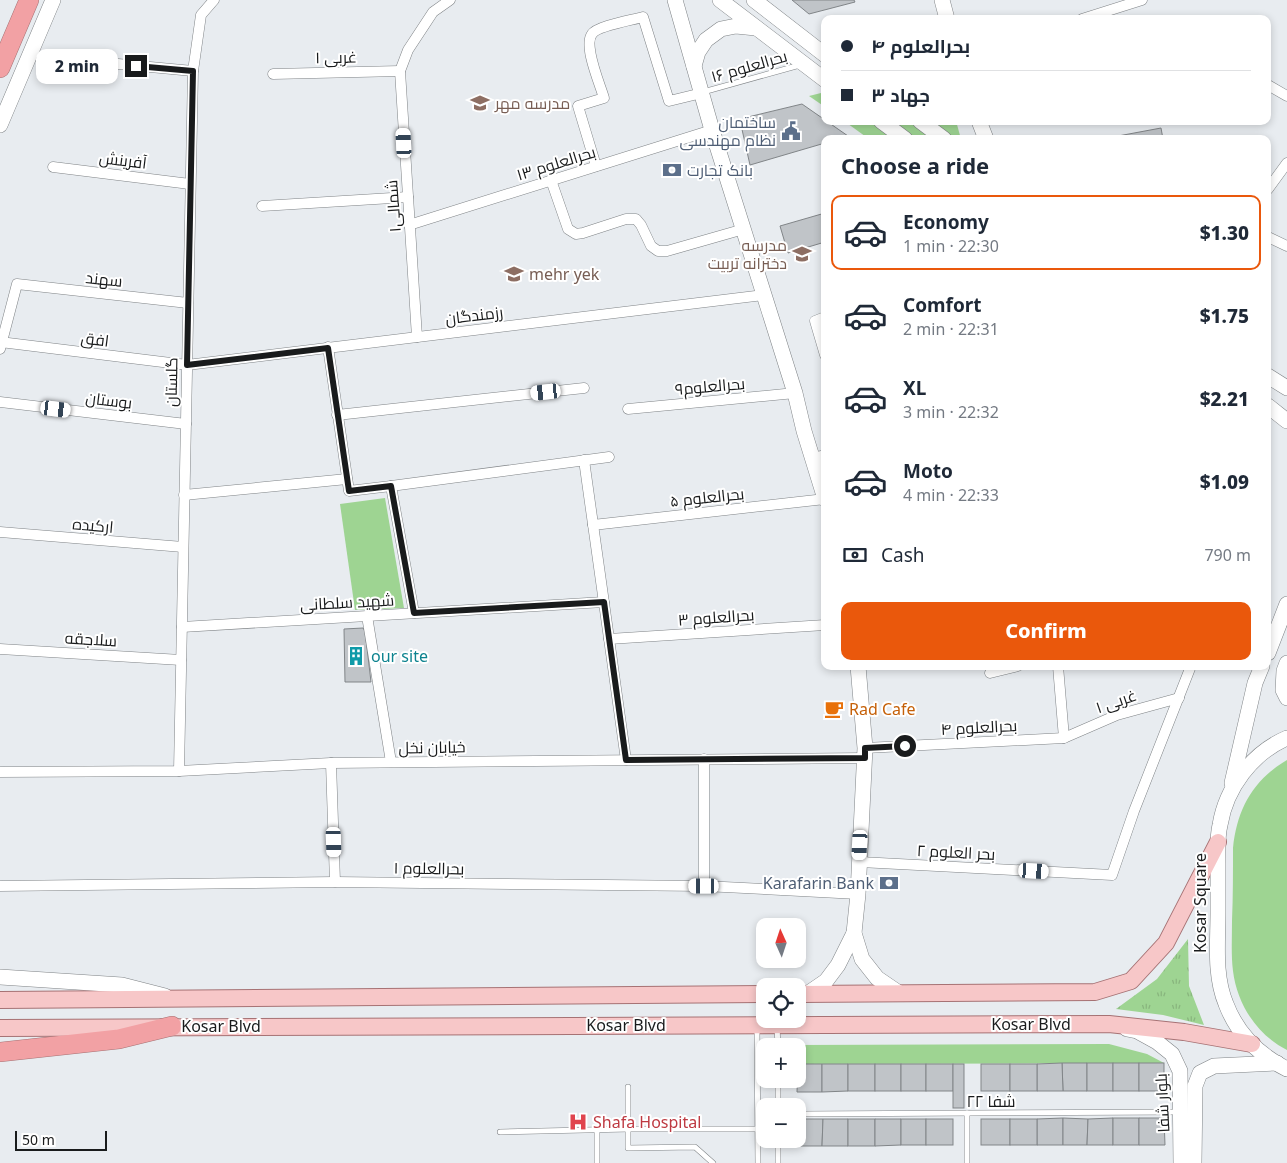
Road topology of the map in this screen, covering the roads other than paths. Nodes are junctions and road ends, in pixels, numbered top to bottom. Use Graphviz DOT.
graph roads {
  1 [pos="29,0"];
  2 [pos="53,0"];
  3 [pos="214,0"];
  4 [pos="450,0"];
  5 [pos="675,0"];
  6 [pos="720,0"];
  7 [pos="754,0"];
  8 [pos="942,0"];
  9 [pos="1142,0"];
  10 [pos="946,15"];
  11 [pos="1094,15"];
  12 [pos="756,28"];
  13 [pos="821,51"];
  14 [pos="118,64"];
  15 [pos="803,64"];
  16 [pos="694,66"];
  17 [pos="0,68"];
  18 [pos="193,71"];
  19 [pos="400,71"];
  20 [pos="273,74"];
  21 [pos="821,76"];
  22 [pos="1271,87"];
  23 [pos="702,92"];
  24 [pos="1287,96"];
  25 [pos="0,125"];
  26 [pos="886,125"];
  27 [pos="925,125"];
  28 [pos="712,130"];
  29 [pos="900,135"];
  30 [pos="939,135"];
  31 [pos="1287,163"];
  32 [pos="53,166"];
  33 [pos="596,166"];
  34 [pos="551,180"];
  35 [pos="190,184"];
  36 [pos="1271,184"];
  37 [pos="408,197"];
  38 [pos="262,206"];
  39 [pos="410,225"];
  40 [pos="744,228"];
  41 [pos="1271,238"];
  42 [pos="1287,246"];
  43 [pos="764,295"];
  44 [pos="188,303"];
  45 [pos="821,319"];
  46 [pos="417,337"];
  47 [pos="821,341"];
  48 [pos="1,345"];
  49 [pos="328,348"];
  50 [pos="187,365"];
  51 [pos="1271,378"];
  52 [pos="584,388"];
  53 [pos="1287,388"];
  54 [pos="795,393"];
  55 [pos="0,402"];
  56 [pos="1271,408"];
  57 [pos="628,409"];
  58 [pos="337,415"];
  59 [pos="1287,421"];
  60 [pos="186,424"];
  61 [pos="819,456"];
  62 [pos="609,457"];
  63 [pos="584,460"];
  64 [pos="821,470"];
  65 [pos="347,479"];
  66 [pos="391,486"];
  67 [pos="184,496"];
  68 [pos="821,499"];
  69 [pos="593,525"];
  70 [pos="0,532"];
  71 [pos="183,547"];
  72 [pos="604,602"];
  73 [pos="1287,604"];
  74 [pos="414,613"];
  75 [pos="367,616"];
  76 [pos="821,625"];
  77 [pos="182,628"];
  78 [pos="609,638"];
  79 [pos="1271,645"];
  80 [pos="0,649"];
  81 [pos="181,660"];
  82 [pos="1287,663"];
  83 [pos="858,670"];
  84 [pos="1002,670"];
  85 [pos="1058,670"];
  86 [pos="1190,670"];
  87 [pos="1261,670"];
  88 [pos="990,673"];
  89 [pos="1179,698"];
  90 [pos="1287,698"];
  91 [pos="1064,738"];
  92 [pos="1287,738"];
  93 [pos="865,753"];
  94 [pos="704,759"];
  95 [pos="626,760"];
  96 [pos="331,762"];
  97 [pos="391,762"];
  98 [pos="178,770"];
  99 [pos="0,772"];
  100 [pos="1229,796"];
  101 [pos="1218,842"];
  102 [pos="860,862"];
  103 [pos="335,882"];
  104 [pos="0,886"];
  105 [pos="704,886"];
  106 [pos="858,894"];
  107 [pos="854,933"];
  108 [pos="0,977"];
  109 [pos="806,992"];
  110 [pos="899,993"];
  111 [pos="756,994"];
  112 [pos="806,994"];
  113 [pos="173,998"];
  114 [pos="0,1000"];
  115 [pos="806,1024"];
  116 [pos="1109,1024"];
  117 [pos="756,1025"];
  118 [pos="172,1026"];
  119 [pos="0,1028"];
  120 [pos="757,1028"];
  121 [pos="1252,1044"];
  122 [pos="0,1052"];
  123 [pos="1282,1066"];
  124 [pos="628,1087"];
  125 [pos="758,1098"];
  126 [pos="1181,1112"];
  127 [pos="967,1113"];
  128 [pos="806,1114"];
  129 [pos="629,1129"];
  130 [pos="756,1129"];
  131 [pos="597,1130"];
  132 [pos="500,1132"];
  133 [pos="758,1148"];
  134 [pos="778,1148"];
  135 [pos="597,1163"];
  136 [pos="713,1163"];
  137 [pos="758,1163"];
  138 [pos="778,1163"];
  139 [pos="967,1163"];
  140 [pos="1182,1163"];
  141 [pos="1194,1163"];
  1 -- 17 [label="highway"];
  2 -- 25 [label="street"];
  3 -- 18 [label="street, گلستان"];
  4 -- 19 [label="street, شمالی۱"];
  5 -- 16 [label="street"];
  6 -- 12 [label="street"];
  7 -- 13 [label="street"];
  8 -- 10 [label="street"];
  9 -- 11 [label="street"];
  12 -- 15 [label="street"];
  12 -- 16 [label="street"];
  14 -- 18 [label="street"];
  15 -- 21 [label="street"];
  15 -- 23 [label="lane, بحرالعلوم ۱۶"];
  16 -- 23 [label="street"];
  18 -- 35 [label="street, گلستان"];
  19 -- 20 [label="street, غربی ۱"];
  19 -- 37 [label="street, شمالی۱"];
  22 -- 24 [label="street"];
  23 -- 28 [label="street"];
  23 -- 33 [label="street"];
  26 -- 29 [label="street"];
  27 -- 30 [label="street"];
  28 -- 33 [label="street, بحرالعلوم ۱۳"];
  28 -- 40 [label="street"];
  31 -- 36 [label="street"];
  32 -- 35 [label="street, آفرینش"];
  33 -- 34 [label="street, بحرالعلوم ۱۳"];
  34 -- 39 [label="street, بحرالعلوم ۱۳"];
  34 -- 40 [label="street"];
  35 -- 44 [label="street, گلستان"];
  37 -- 38 [label="street"];
  37 -- 39 [label="street, شمالی۱"];
  39 -- 46 [label="street, شمالی۱"];
  40 -- 43 [label="street"];
  41 -- 42 [label="street"];
  43 -- 46 [label="street, رزمندگان"];
  43 -- 54 [label="street"];
  44 -- 48 [label="street, سهند"];
  44 -- 50 [label="street, گلستان"];
  45 -- 47 [label="street"];
  46 -- 49 [label="street, رزمندگان"];
  48 -- 50 [label="street, افق"];
  49 -- 50 [label="street, رزمندگان"];
  49 -- 58 [label="street"];
  50 -- 60 [label="street, گلستان"];
  51 -- 53 [label="street"];
  52 -- 58 [label="street"];
  54 -- 57 [label="street, بحرالعلوم۹"];
  54 -- 61 [label="street"];
  55 -- 60 [label="street, بوستان"];
  56 -- 59 [label="street"];
  58 -- 65 [label="street"];
  60 -- 67 [label="street, گلستان"];
  61 -- 64 [label="street"];
  62 -- 63 [label="street"];
  63 -- 66 [label="street"];
  63 -- 69 [label="street"];
  65 -- 66 [label="street"];
  65 -- 67 [label="street"];
  66 -- 74 [label="street"];
  67 -- 71 [label="street, گلستان"];
  68 -- 69 [label="street, بحرالعلوم ۵"];
  69 -- 72 [label="street"];
  70 -- 71 [label="street, ارکیده"];
  71 -- 77 [label="street, گلستان"];
  72 -- 74 [label="street, شهید سلطانی"];
  72 -- 78 [label="street"];
  73 -- 79 [label="street"];
  74 -- 75 [label="street, شهید سلطانی"];
  75 -- 77 [label="street, شهید سلطانی"];
  75 -- 97 [label="street"];
  76 -- 78 [label="street, بحرالعلوم ۳"];
  77 -- 81 [label="street, گلستان"];
  78 -- 95 [label="street"];
  80 -- 81 [label="street, سلاجقه"];
  81 -- 98 [label="street, گلستان"];
  82 -- 90 [label="street"];
  83 -- 93 [label="street"];
  84 -- 88 [label="street"];
  85 -- 91 [label="street"];
  86 -- 89 [label="street"];
  87 -- 100 [label="street"];
  89 -- 91 [label="street, غربی ۱"];
  89 -- 102 [label="street, بحر العلوم ۲"];
  91 -- 93 [label="street, بحرالعلوم ۴"];
  92 -- 100 [label="street, Kosar Square"];
  93 -- 94 [label="street, خیابان نخل"];
  93 -- 102 [label="street"];
  94 -- 95 [label="street, خیابان نخل"];
  94 -- 105 [label="street"];
  95 -- 97 [label="street, خیابان نخل"];
  96 -- 97 [label="street, خیابان نخل"];
  96 -- 98 [label="street, خیابان نخل"];
  96 -- 103 [label="street"];
  98 -- 99 [label="street, خیابان نخل"];
  100 -- 101 [label="street, Kosar Square"];
  101 -- 110 [label="main road, Kosar Blvd"];
  101 -- 121 [label="street, Kosar Square"];
  102 -- 106 [label="street"];
  103 -- 104 [label="street, بحرالعلوم ۱"];
  103 -- 105 [label="street, بحرالعلوم ۱"];
  105 -- 106 [label="street, بحرالعلوم ۱"];
  106 -- 107 [label="street"];
  107 -- 109 [label="street"];
  107 -- 110 [label="street"];
  108 -- 113 [label="street"];
  110 -- 112 [label="main road, Kosar Blvd"];
  111 -- 113 [label="main road, Kosar Blvd"];
  113 -- 114 [label="main road, Kosar Blvd"];
  115 -- 116 [label="main road, Kosar Blvd"];
  116 -- 121 [label="main road, Kosar Blvd"];
  116 -- 126 [label="street, بلوار شفا"];
  117 -- 118 [label="main road, Kosar Blvd"];
  118 -- 119 [label="main road, Kosar Blvd"];
  118 -- 122 [label="highway"];
  120 -- 125 [label="lane"];
  121 -- 123 [label="street, Kosar Square"];
  123 -- 141 [label="street, بلوار شفا"];
  124 -- 129 [label="lane"];
  126 -- 127 [label="lane, شفا ۲۲"];
  126 -- 140 [label="street, بلوار شفا"];
  127 -- 128 [label="lane, شفا ۲۲"];
  127 -- 139 [label="lane"];
  129 -- 130 [label="lane"];
  129 -- 131 [label="lane"];
  129 -- 136 [label="lane"];
  131 -- 132 [label="lane"];
  131 -- 135 [label="lane"];
  133 -- 137 [label="lane"];
  134 -- 138 [label="lane"];
}
